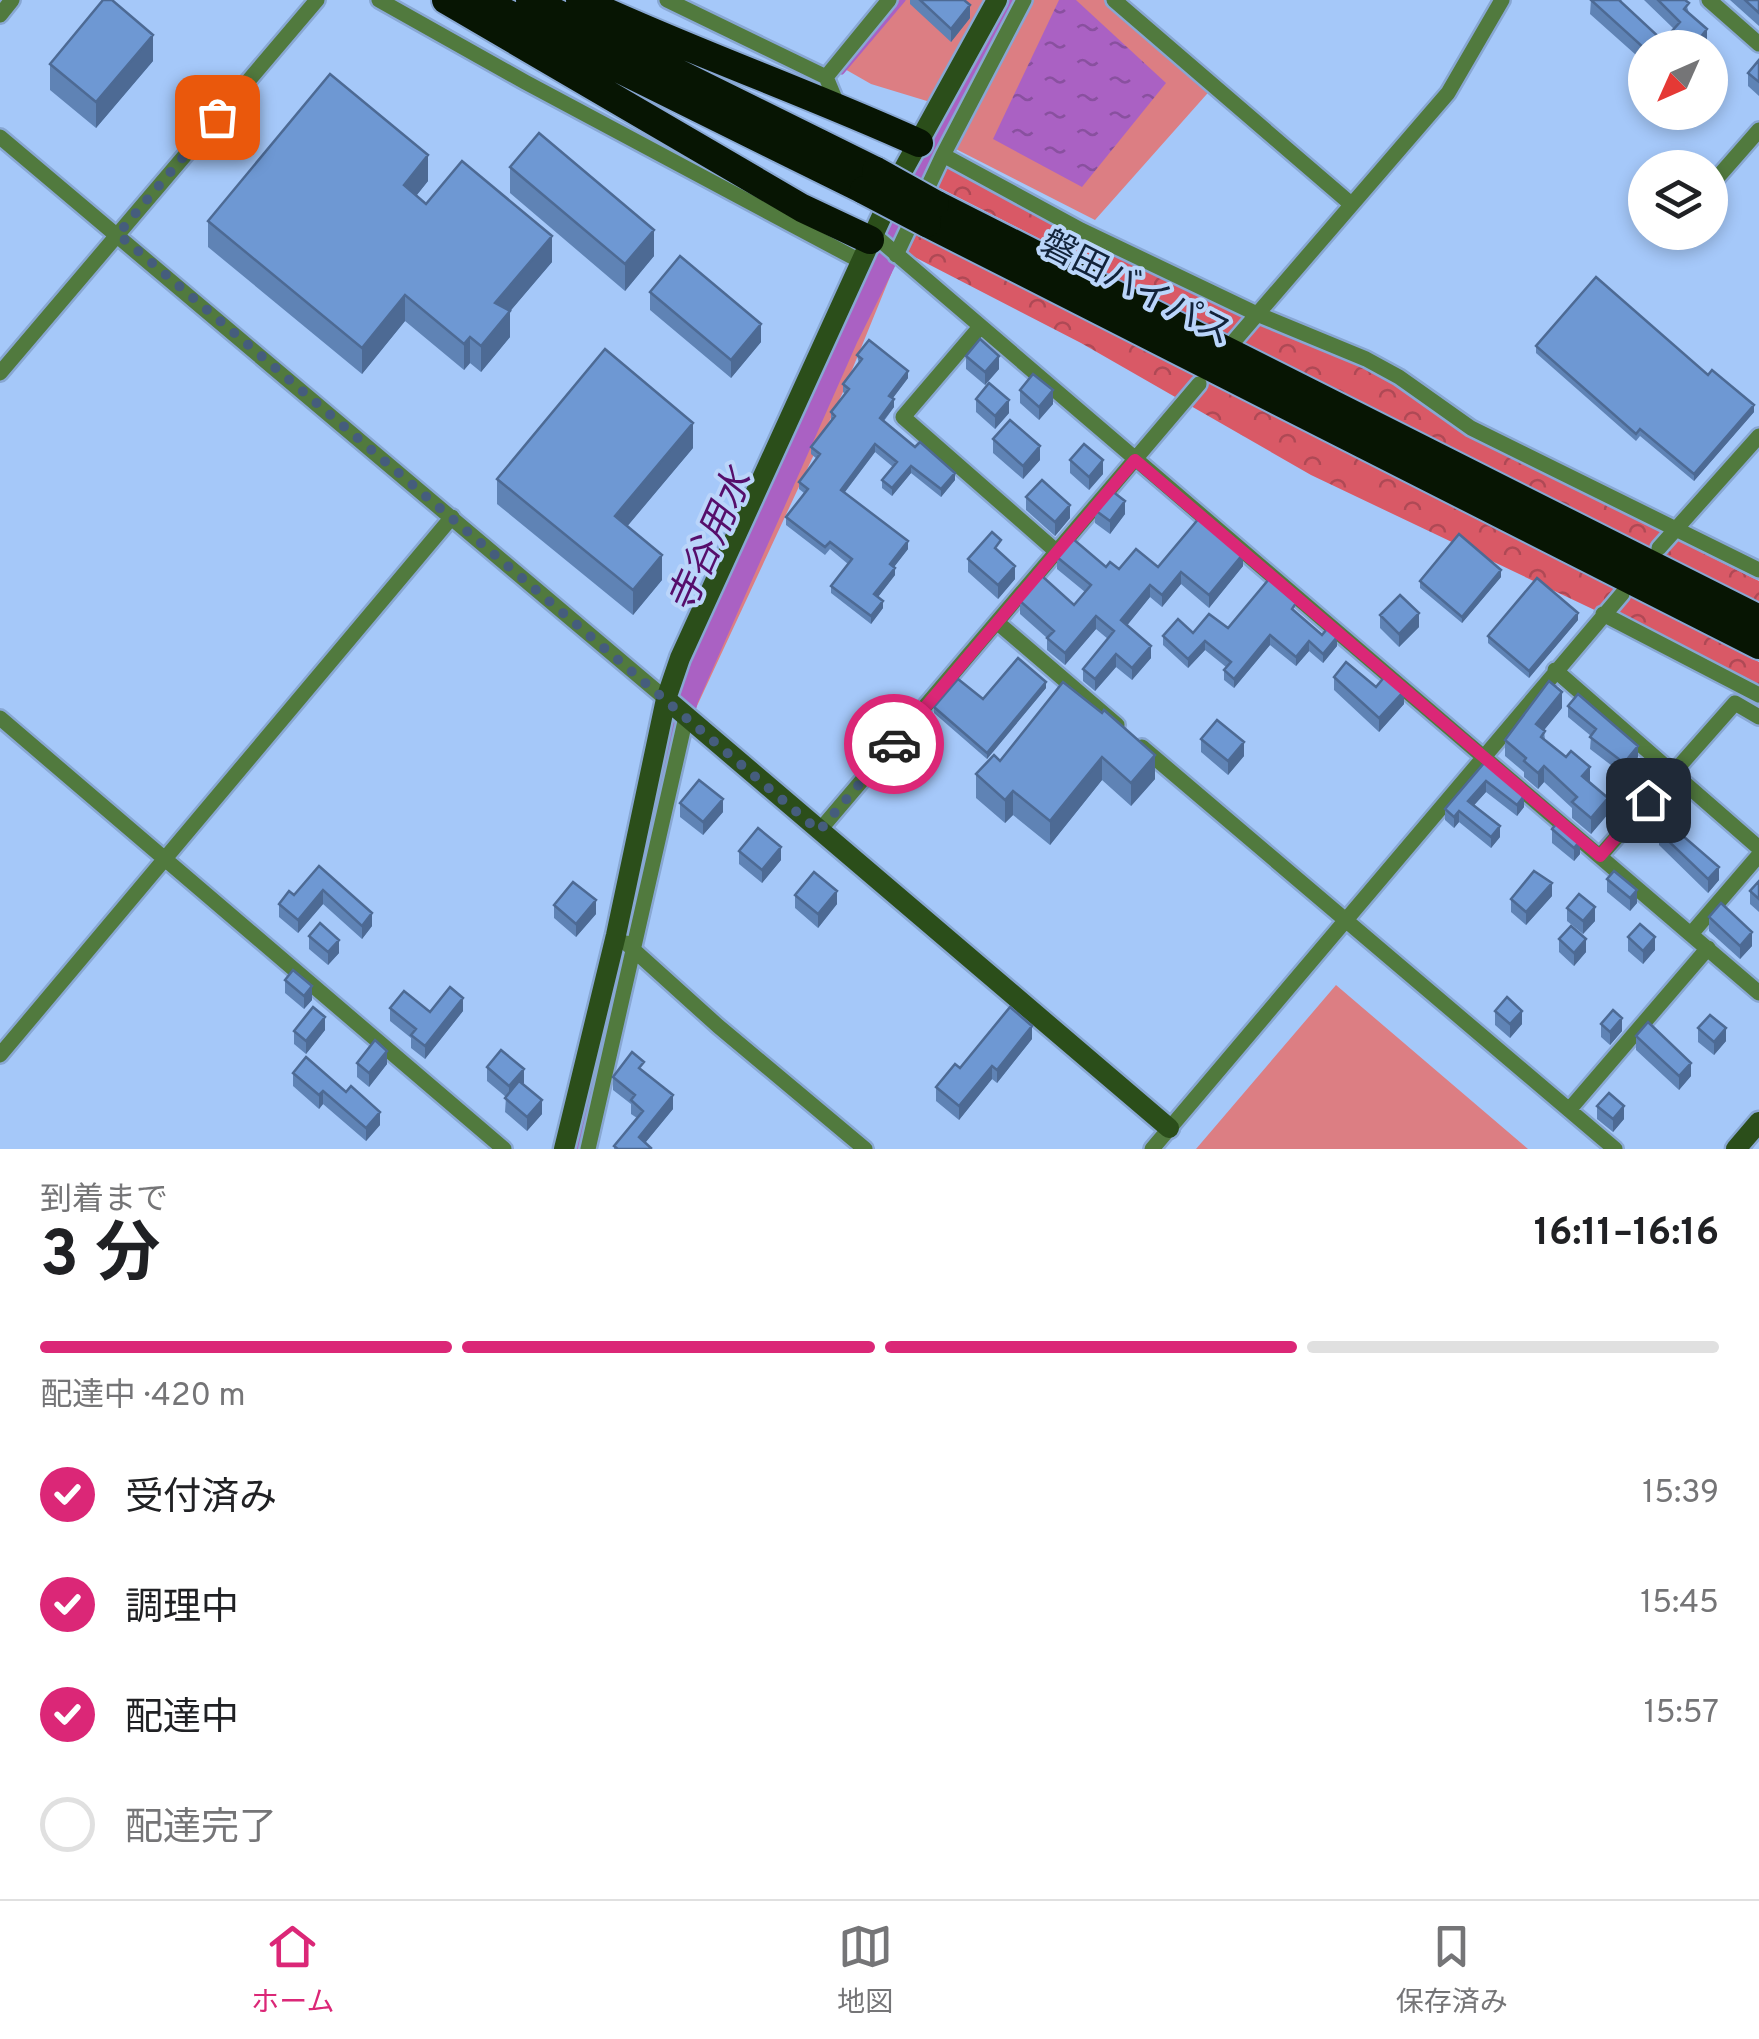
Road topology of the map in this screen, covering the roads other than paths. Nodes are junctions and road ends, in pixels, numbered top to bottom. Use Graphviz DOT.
graph roads {
  1 [pos="12,0"];
  2 [pos="317,0"];
  3 [pos="379,0"];
  4 [pos="446,0"];
  5 [pos="480,0"];
  6 [pos="530,0"];
  7 [pos="580,0"];
  8 [pos="668,0"];
  9 [pos="889,0"];
  10 [pos="997,0"];
  11 [pos="1024,0"];
  12 [pos="1114,0"];
  13 [pos="1502,0"];
  14 [pos="1709,0"];
  15 [pos="0,15"];
  16 [pos="1759,44"];
  17 [pos="826,77"];
  18 [pos="838,106"];
  19 [pos="1759,130"];
  20 [pos="0,137"];
  21 [pos="931,149"];
  22 [pos="1728,165"];
  23 [pos="870,180"];
  24 [pos="1352,204"];
  25 [pos="931,213"];
  26 [pos="118,234"];
  27 [pos="879,247"];
  28 [pos="1257,314"];
  29 [pos="980,327"];
  30 [pos="1235,340"];
  31 [pos="0,373"];
  32 [pos="1199,384"];
  33 [pos="1759,436"];
  34 [pos="1135,460"];
  35 [pos="452,517"];
  36 [pos="1676,529"];
  37 [pos="1659,548"];
  38 [pos="1057,552"];
  39 [pos="1759,570"];
  40 [pos="1622,594"];
  41 [pos="1603,614"];
  42 [pos="1759,618"];
  43 [pos="998,623"];
  44 [pos="1759,644"];
  45 [pos="1555,670"];
  46 [pos="1759,695"];
  47 [pos="678,709"];
  48 [pos="1759,717"];
  49 [pos="0,718"];
  50 [pos="1483,756"];
  51 [pos="1673,773"];
  52 [pos="819,831"];
  53 [pos="1759,852"];
  54 [pos="1600,856"];
  55 [pos="164,857"];
  56 [pos="1344,920"];
  57 [pos="1691,934"];
  58 [pos="624,942"];
  59 [pos="1708,948"];
  60 [pos="1759,992"];
  61 [pos="0,1055"];
  62 [pos="1569,1110"];
  63 [pos="1759,1122"];
  64 [pos="1169,1128"];
  65 [pos="504,1149"];
  66 [pos="564,1149"];
  67 [pos="588,1149"];
  68 [pos="866,1149"];
  69 [pos="1152,1149"];
  70 [pos="1615,1149"];
  71 [pos="1736,1149"];
  1 -- 15 [label="street"];
  2 -- 26 [label="street"];
  3 -- 27 [label="street"];
  4 -- 27 [label="highway"];
  5 -- 23 [label="highway, 磐田バイパス"];
  6 -- 23 [label="highway, 磐田バイパス"];
  7 -- 18 [label="highway"];
  8 -- 17 [label="street"];
  9 -- 17 [label="street"];
  10 -- 21 [label="street"];
  11 -- 21 [label="street"];
  12 -- 24 [label="street"];
  13 -- 24 [label="street"];
  14 -- 16 [label="street"];
  17 -- 18 [label="street"];
  18 -- 21 [label="highway"];
  19 -- 22 [label="street"];
  20 -- 26 [label="street"];
  21 -- 27 [label="street"];
  21 -- 27 [label="street"];
  21 -- 28 [label="street"];
  23 -- 25 [label="highway, 磐田バイパス, bridge"];
  24 -- 28 [label="street"];
  25 -- 42 [label="highway, 磐田バイパス"];
  25 -- 44 [label="highway, 磐田バイパス"];
  26 -- 31 [label="street"];
  26 -- 35 [label="street"];
  27 -- 29 [label="street"];
  27 -- 47 [label="street"];
  28 -- 30 [label="street"];
  28 -- 36 [label="street"];
  29 -- 34 [label="street"];
  29 -- 38 [label="street"];
  32 -- 34 [label="street"];
  33 -- 36 [label="street"];
  34 -- 38 [label="street"];
  34 -- 50 [label="street"];
  35 -- 47 [label="street"];
  35 -- 55 [label="street"];
  36 -- 37 [label="street"];
  36 -- 39 [label="street"];
  38 -- 43 [label="street"];
  40 -- 41 [label="street"];
  41 -- 45 [label="street"];
  41 -- 46 [label="street"];
  43 -- 52 [label="street"];
  43 -- 56 [label="street"];
  45 -- 50 [label="street"];
  45 -- 51 [label="street"];
  47 -- 52 [label="street"];
  47 -- 58 [label="street"];
  48 -- 51 [label="street"];
  49 -- 55 [label="street"];
  50 -- 54 [label="street"];
  50 -- 56 [label="street"];
  51 -- 53 [label="street"];
  51 -- 54 [label="street"];
  52 -- 64 [label="street"];
  53 -- 57 [label="street"];
  54 -- 57 [label="street"];
  55 -- 61 [label="street"];
  55 -- 65 [label="street"];
  56 -- 62 [label="street"];
  56 -- 64 [label="street"];
  57 -- 59 [label="street"];
  58 -- 66 [label="street"];
  58 -- 67 [label="street"];
  58 -- 68 [label="street"];
  59 -- 60 [label="street"];
  59 -- 62 [label="street"];
  62 -- 70 [label="street"];
  63 -- 71 [label="street"];
  64 -- 69 [label="street"];
}
